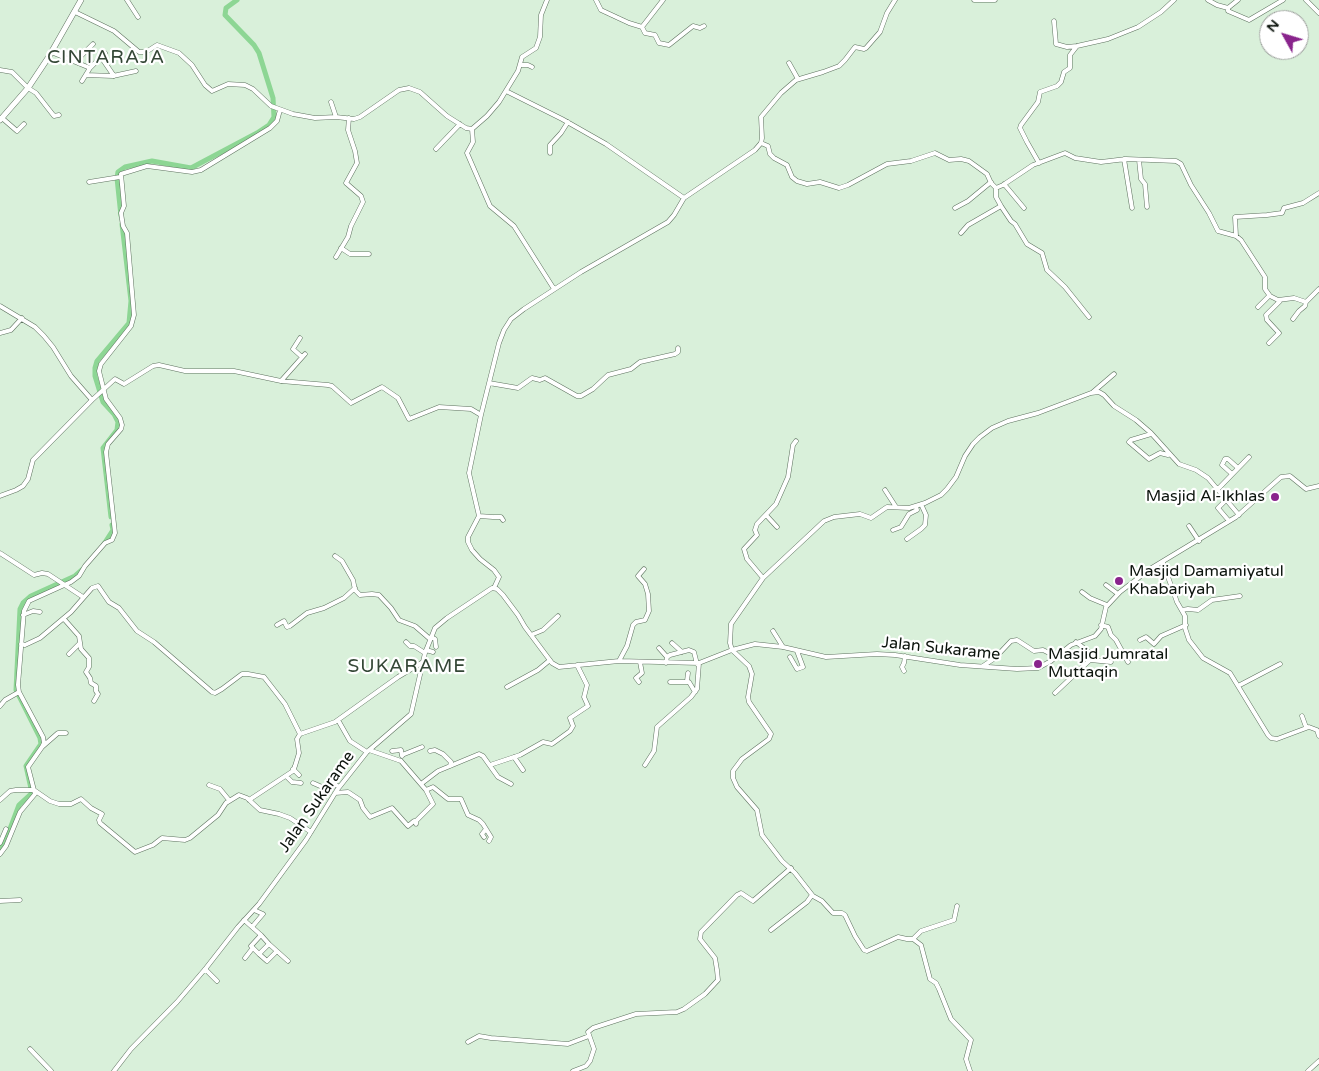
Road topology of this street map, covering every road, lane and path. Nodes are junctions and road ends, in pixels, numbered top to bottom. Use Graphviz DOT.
graph roads {
  1 [pos="81,0"];
  2 [pos="127,0"];
  3 [pos="547,0"];
  4 [pos="596,0"];
  5 [pos="663,0"];
  6 [pos="895,0"];
  7 [pos="974,0"];
  8 [pos="995,0"];
  9 [pos="1174,0"];
  10 [pos="1208,0"];
  11 [pos="1238,0"];
  12 [pos="1283,0"];
  13 [pos="1306,0"];
  14 [pos="1228,8"];
  15 [pos="74,12"];
  16 [pos="1319,13"];
  17 [pos="138,17"];
  18 [pos="1054,21"];
  19 [pos="702,27"];
  20 [pos="643,29"];
  21 [pos="93,44"];
  22 [pos="1077,46"];
  23 [pos="52,52"];
  24 [pos="76,61"];
  25 [pos="789,62"];
  26 [pos="520,65"];
  27 [pos="90,68"];
  28 [pos="109,68"];
  29 [pos="532,68"];
  30 [pos="0,70"];
  31 [pos="136,71"];
  32 [pos="86,75"];
  33 [pos="102,76"];
  34 [pos="114,76"];
  35 [pos="798,79"];
  36 [pos="82,81"];
  37 [pos="28,88"];
  38 [pos="506,91"];
  39 [pos="332,102"];
  40 [pos="279,110"];
  41 [pos="59,115"];
  42 [pos="336,117"];
  43 [pos="349,118"];
  44 [pos="1,119"];
  45 [pos="568,122"];
  46 [pos="24,124"];
  47 [pos="460,124"];
  48 [pos="472,130"];
  49 [pos="761,143"];
  50 [pos="436,149"];
  51 [pos="550,153"];
  52 [pos="1124,160"];
  53 [pos="1139,160"];
  54 [pos="1039,163"];
  55 [pos="118,177"];
  56 [pos="89,182"];
  57 [pos="991,182"];
  58 [pos="1004,184"];
  59 [pos="996,188"];
  60 [pos="1319,193"];
  61 [pos="684,198"];
  62 [pos="1001,206"];
  63 [pos="1147,207"];
  64 [pos="955,208"];
  65 [pos="1024,208"];
  66 [pos="1132,208"];
  67 [pos="961,233"];
  68 [pos="1236,236"];
  69 [pos="341,248"];
  70 [pos="369,254"];
  71 [pos="336,257"];
  72 [pos="554,289"];
  73 [pos="1319,290"];
  74 [pos="1270,296"];
  75 [pos="1280,300"];
  76 [pos="1306,302"];
  77 [pos="0,306"];
  78 [pos="1258,307"];
  79 [pos="1089,317"];
  80 [pos="22,318"];
  81 [pos="1293,319"];
  82 [pos="1284,329"];
  83 [pos="0,333"];
  84 [pos="1279,333"];
  85 [pos="300,338"];
  86 [pos="1269,343"];
  87 [pos="678,348"];
  88 [pos="1114,374"];
  89 [pos="281,381"];
  90 [pos="376,381"];
  91 [pos="489,383"];
  92 [pos="380,387"];
  93 [pos="102,391"];
  94 [pos="1091,393"];
  95 [pos="92,400"];
  96 [pos="481,415"];
  97 [pos="1151,434"];
  98 [pos="796,441"];
  99 [pos="1171,456"];
  100 [pos="1248,457"];
  101 [pos="1238,468"];
  102 [pos="1232,474"];
  103 [pos="1319,486"];
  104 [pos="885,490"];
  105 [pos="1217,490"];
  106 [pos="0,496"];
  107 [pos="1226,500"];
  108 [pos="918,505"];
  109 [pos="896,507"];
  110 [pos="1239,515"];
  111 [pos="479,516"];
  112 [pos="767,516"];
  113 [pos="503,520"];
  114 [pos="1229,522"];
  115 [pos="1189,526"];
  116 [pos="777,527"];
  117 [pos="893,530"];
  118 [pos="907,539"];
  119 [pos="1199,541"];
  120 [pos="0,553"];
  121 [pos="335,556"];
  122 [pos="1163,563"];
  123 [pos="644,569"];
  124 [pos="763,578"];
  125 [pos="63,583"];
  126 [pos="1106,585"];
  127 [pos="355,588"];
  128 [pos="494,588"];
  129 [pos="1082,592"];
  130 [pos="1118,594"];
  131 [pos="1240,596"];
  132 [pos="83,597"];
  133 [pos="1108,605"];
  134 [pos="1182,610"];
  135 [pos="40,612"];
  136 [pos="23,615"];
  137 [pos="558,616"];
  138 [pos="64,619"];
  139 [pos="277,625"];
  140 [pos="1101,625"];
  141 [pos="1186,625"];
  142 [pos="773,631"];
  143 [pos="531,635"];
  144 [pos="430,638"];
  145 [pos="1140,640"];
  146 [pos="406,642"];
  147 [pos="1076,642"];
  148 [pos="80,643"];
  149 [pos="672,643"];
  150 [pos="21,644"];
  151 [pos="436,647"];
  152 [pos="659,648"];
  153 [pos="783,648"];
  154 [pos="732,650"];
  155 [pos="426,651"];
  156 [pos="797,651"];
  157 [pos="433,652"];
  158 [pos="682,652"];
  159 [pos="69,654"];
  160 [pos="905,656"];
  161 [pos="667,657"];
  162 [pos="790,657"];
  163 [pos="1057,657"];
  164 [pos="550,660"];
  165 [pos="1090,660"];
  166 [pos="619,661"];
  167 [pos="423,662"];
  168 [pos="640,662"];
  169 [pos="1111,662"];
  170 [pos="1128,662"];
  171 [pos="666,663"];
  172 [pos="698,664"];
  173 [pos="1280,664"];
  174 [pos="577,665"];
  175 [pos="980,666"];
  176 [pos="904,671"];
  177 [pos="688,673"];
  178 [pos="687,681"];
  179 [pos="638,682"];
  180 [pos="670,682"];
  181 [pos="1238,686"];
  182 [pos="507,687"];
  183 [pos="17,692"];
  184 [pos="695,692"];
  185 [pos="1055,693"];
  186 [pos="94,701"];
  187 [pos="0,706"];
  188 [pos="1302,716"];
  189 [pos="338,720"];
  190 [pos="1306,727"];
  191 [pos="66,733"];
  192 [pos="300,734"];
  193 [pos="1319,736"];
  194 [pos="42,747"];
  195 [pos="422,747"];
  196 [pos="368,751"];
  197 [pos="392,751"];
  198 [pos="430,751"];
  199 [pos="402,755"];
  200 [pos="514,758"];
  201 [pos="401,761"];
  202 [pos="490,765"];
  203 [pos="645,765"];
  204 [pos="450,766"];
  205 [pos="294,770"];
  206 [pos="523,770"];
  207 [pos="299,775"];
  208 [pos="286,776"];
  209 [pos="301,783"];
  210 [pos="313,783"];
  211 [pos="421,784"];
  212 [pos="511,784"];
  213 [pos="209,785"];
  214 [pos="339,787"];
  215 [pos="33,790"];
  216 [pos="426,790"];
  217 [pos="335,793"];
  218 [pos="0,800"];
  219 [pos="229,800"];
  220 [pos="249,800"];
  221 [pos="6,829"];
  222 [pos="486,829"];
  223 [pos="311,832"];
  224 [pos="484,837"];
  225 [pos="489,841"];
  226 [pos="0,843"];
  227 [pos="0,854"];
  228 [pos="790,868"];
  229 [pos="814,896"];
  230 [pos="20,900"];
  231 [pos="0,901"];
  232 [pos="957,906"];
  233 [pos="254,910"];
  234 [pos="244,920"];
  235 [pos="252,928"];
  236 [pos="771,930"];
  237 [pos="261,936"];
  238 [pos="914,939"];
  239 [pos="269,944"];
  240 [pos="252,949"];
  241 [pos="276,952"];
  242 [pos="259,954"];
  243 [pos="245,958"];
  244 [pos="288,961"];
  245 [pos="205,969"];
  246 [pos="217,981"];
  247 [pos="589,1034"];
  248 [pos="468,1042"];
  249 [pos="30,1049"];
  250 [pos="1319,1061"];
  251 [pos="586,1066"];
  252 [pos="51,1071"];
  253 [pos="114,1071"];
  254 [pos="573,1071"];
  255 [pos="588,1071"];
  256 [pos="970,1071"];
  257 [pos="1308,1071"];
  1 -- 15 [label="main road"];
  2 -- 17 [label="street"];
  3 -- 26 [label="street"];
  4 -- 20 [label="street"];
  5 -- 20 [label="street"];
  6 -- 35 [label="street"];
  7 -- 8 [label="street"];
  9 -- 22 [label="street"];
  10 -- 14 [label="street"];
  11 -- 14 [label="street"];
  12 -- 14 [label="street"];
  13 -- 16 [label="street"];
  15 -- 23 [label="main road"];
  15 -- 40 [label="street"];
  18 -- 22 [label="street"];
  19 -- 20 [label="street"];
  21 -- 24 [label="street"];
  22 -- 54 [label="street"];
  23 -- 24 [label="street"];
  23 -- 37 [label="main road"];
  24 -- 27 [label="street"];
  25 -- 35 [label="street"];
  26 -- 29 [label="street"];
  26 -- 38 [label="street"];
  27 -- 28 [label="street"];
  27 -- 32 [label="street"];
  28 -- 33 [label="street"];
  28 -- 34 [label="street"];
  30 -- 37 [label="street"];
  31 -- 34 [label="street"];
  32 -- 33 [label="street"];
  32 -- 36 [label="street"];
  33 -- 34 [label="street"];
  35 -- 49 [label="street"];
  37 -- 41 [label="street"];
  37 -- 44 [label="main road"];
  38 -- 45 [label="street"];
  38 -- 48 [label="street"];
  39 -- 42 [label="street"];
  40 -- 42 [label="street"];
  40 -- 55 [label="street"];
  42 -- 43 [label="street"];
  43 -- 47 [label="street"];
  43 -- 69 [label="street"];
  44 -- 46 [label="street"];
  45 -- 51 [label="street"];
  45 -- 61 [label="street"];
  47 -- 48 [label="street"];
  47 -- 50 [label="street"];
  48 -- 72 [label="street"];
  49 -- 57 [label="street"];
  49 -- 61 [label="street"];
  52 -- 53 [label="street"];
  52 -- 54 [label="street"];
  52 -- 66 [label="street"];
  53 -- 63 [label="street"];
  53 -- 68 [label="street"];
  54 -- 58 [label="street"];
  55 -- 56 [label="street"];
  55 -- 93 [label="street"];
  57 -- 59 [label="street"];
  57 -- 64 [label="street"];
  58 -- 59 [label="street"];
  58 -- 65 [label="street"];
  59 -- 62 [label="street"];
  60 -- 68 [label="street"];
  61 -- 72 [label="street"];
  62 -- 67 [label="street"];
  62 -- 79 [label="street"];
  68 -- 74 [label="street"];
  69 -- 70 [label="street"];
  69 -- 71 [label="street"];
  72 -- 91 [label="street"];
  73 -- 76 [label="street"];
  74 -- 75 [label="street"];
  74 -- 78 [label="street"];
  75 -- 76 [label="street"];
  75 -- 84 [label="street"];
  76 -- 81 [label="street"];
  77 -- 80 [label="street"];
  80 -- 83 [label="street"];
  80 -- 95 [label="street"];
  82 -- 84 [label="street"];
  84 -- 86 [label="street"];
  85 -- 89 [label="street"];
  87 -- 91 [label="street"];
  88 -- 94 [label="street"];
  89 -- 92 [label="street"];
  89 -- 93 [label="street"];
  90 -- 92 [label="street"];
  91 -- 96 [label="street"];
  92 -- 96 [label="street"];
  93 -- 95 [label="street"];
  93 -- 125 [label="street"];
  94 -- 97 [label="street"];
  94 -- 108 [label="street"];
  95 -- 106 [label="street"];
  96 -- 111 [label="street"];
  97 -- 99 [label="street"];
  97 -- 99 [label="street"];
  98 -- 112 [label="street"];
  99 -- 105 [label="street"];
  100 -- 101 [label="street"];
  101 -- 102 [label="street"];
  101 -- 102 [label="street"];
  102 -- 105 [label="street"];
  103 -- 110 [label="street"];
  104 -- 109 [label="street"];
  105 -- 107 [label="street"];
  107 -- 110 [label="street"];
  107 -- 114 [label="street"];
  108 -- 109 [label="street"];
  108 -- 117 [label="street"];
  108 -- 118 [label="street"];
  109 -- 124 [label="street"];
  110 -- 114 [label="street"];
  111 -- 113 [label="street"];
  111 -- 128 [label="street"];
  112 -- 116 [label="street"];
  112 -- 124 [label="street"];
  114 -- 119 [label="street"];
  115 -- 119 [label="street"];
  119 -- 122 [label="street"];
  120 -- 125 [label="street"];
  121 -- 127 [label="street"];
  122 -- 130 [label="street"];
  122 -- 134 [label="street"];
  123 -- 166 [label="street"];
  124 -- 154 [label="street"];
  125 -- 132 [label="street"];
  125 -- 136 [label="street"];
  126 -- 130 [label="street"];
  127 -- 139 [label="street"];
  127 -- 144 [label="street"];
  128 -- 143 [label="street"];
  128 -- 144 [label="street, Jalan Sukarame"];
  129 -- 133 [label="street"];
  130 -- 133 [label="street"];
  131 -- 134 [label="street"];
  132 -- 138 [label="street"];
  132 -- 192 [label="street"];
  133 -- 140 [label="street"];
  134 -- 141 [label="street"];
  135 -- 136 [label="street"];
  136 -- 150 [label="street"];
  137 -- 143 [label="street"];
  138 -- 148 [label="street"];
  138 -- 150 [label="street"];
  140 -- 147 [label="street, Jalan Sukarame"];
  140 -- 170 [label="street"];
  141 -- 145 [label="street"];
  141 -- 181 [label="street"];
  142 -- 153 [label="street"];
  143 -- 164 [label="street"];
  144 -- 151 [label="street"];
  144 -- 155 [label="street, Jalan Sukarame"];
  146 -- 155 [label="street"];
  147 -- 163 [label="street, Jalan Sukarame"];
  147 -- 165 [label="street"];
  148 -- 159 [label="street"];
  148 -- 186 [label="street"];
  149 -- 158 [label="street"];
  150 -- 183 [label="street"];
  152 -- 161 [label="street"];
  153 -- 154 [label="street, Jalan Sukarame"];
  153 -- 156 [label="street, Jalan Sukarame"];
  154 -- 172 [label="street, Jalan Sukarame"];
  154 -- 228 [label="street"];
  155 -- 157 [label="street"];
  155 -- 167 [label="street, Jalan Sukarame"];
  156 -- 160 [label="street, Jalan Sukarame"];
  156 -- 162 [label="street"];
  158 -- 161 [label="street"];
  158 -- 172 [label="street"];
  160 -- 175 [label="street, Jalan Sukarame"];
  160 -- 176 [label="street"];
  161 -- 171 [label="street"];
  163 -- 175 [label="street, Jalan Sukarame"];
  163 -- 175 [label="street"];
  164 -- 174 [label="street, Jalan Sukarame"];
  164 -- 182 [label="street"];
  165 -- 169 [label="street"];
  165 -- 185 [label="street"];
  166 -- 168 [label="street, Jalan Sukarame"];
  166 -- 174 [label="street, Jalan Sukarame"];
  167 -- 189 [label="street"];
  167 -- 196 [label="street, Jalan Sukarame"];
  168 -- 171 [label="street, Jalan Sukarame"];
  168 -- 179 [label="street"];
  171 -- 172 [label="street, Jalan Sukarame"];
  172 -- 184 [label="street"];
  173 -- 181 [label="street"];
  174 -- 200 [label="street"];
  177 -- 178 [label="street"];
  178 -- 180 [label="street"];
  178 -- 184 [label="street"];
  181 -- 190 [label="street"];
  183 -- 187 [label="street"];
  183 -- 194 [label="street"];
  184 -- 203 [label="street"];
  188 -- 190 [label="street"];
  189 -- 192 [label="street"];
  189 -- 196 [label="street"];
  190 -- 193 [label="street"];
  191 -- 194 [label="street"];
  192 -- 205 [label="street"];
  194 -- 215 [label="street"];
  195 -- 199 [label="street"];
  196 -- 201 [label="street"];
  196 -- 214 [label="street, Jalan Sukarame"];
  197 -- 199 [label="street"];
  198 -- 204 [label="street"];
  199 -- 201 [label="street"];
  200 -- 202 [label="street"];
  200 -- 206 [label="street"];
  201 -- 211 [label="street"];
  202 -- 204 [label="street"];
  202 -- 212 [label="street"];
  204 -- 211 [label="street"];
  205 -- 207 [label="street"];
  205 -- 208 [label="street"];
  208 -- 209 [label="street"];
  208 -- 220 [label="street"];
  210 -- 214 [label="street"];
  211 -- 216 [label="street"];
  213 -- 219 [label="street"];
  214 -- 217 [label="street, Jalan Sukarame"];
  215 -- 218 [label="street"];
  215 -- 219 [label="street"];
  215 -- 227 [label="street"];
  216 -- 217 [label="street"];
  216 -- 222 [label="street"];
  217 -- 223 [label="street, Jalan Sukarame"];
  219 -- 220 [label="street"];
  220 -- 223 [label="street"];
  221 -- 226 [label="street"];
  222 -- 224 [label="street"];
  222 -- 225 [label="street"];
  223 -- 233 [label="street, Jalan Sukarame"];
  228 -- 229 [label="street"];
  228 -- 247 [label="street"];
  229 -- 236 [label="street"];
  229 -- 238 [label="street"];
  230 -- 231 [label="street"];
  232 -- 238 [label="street"];
  233 -- 234 [label="street, Jalan Sukarame"];
  233 -- 235 [label="street"];
  234 -- 235 [label="street"];
  234 -- 245 [label="street, Jalan Sukarame"];
  235 -- 237 [label="street"];
  237 -- 239 [label="street"];
  237 -- 240 [label="street"];
  238 -- 256 [label="street"];
  239 -- 241 [label="street"];
  239 -- 242 [label="street"];
  240 -- 242 [label="street"];
  240 -- 243 [label="street"];
  241 -- 242 [label="street"];
  241 -- 244 [label="street"];
  245 -- 246 [label="street"];
  245 -- 253 [label="street, Jalan Sukarame"];
  247 -- 248 [label="street"];
  247 -- 251 [label="street"];
  249 -- 252 [label="street"];
  250 -- 257 [label="street"];
  251 -- 254 [label="street"];
  251 -- 255 [label="street"];
}
